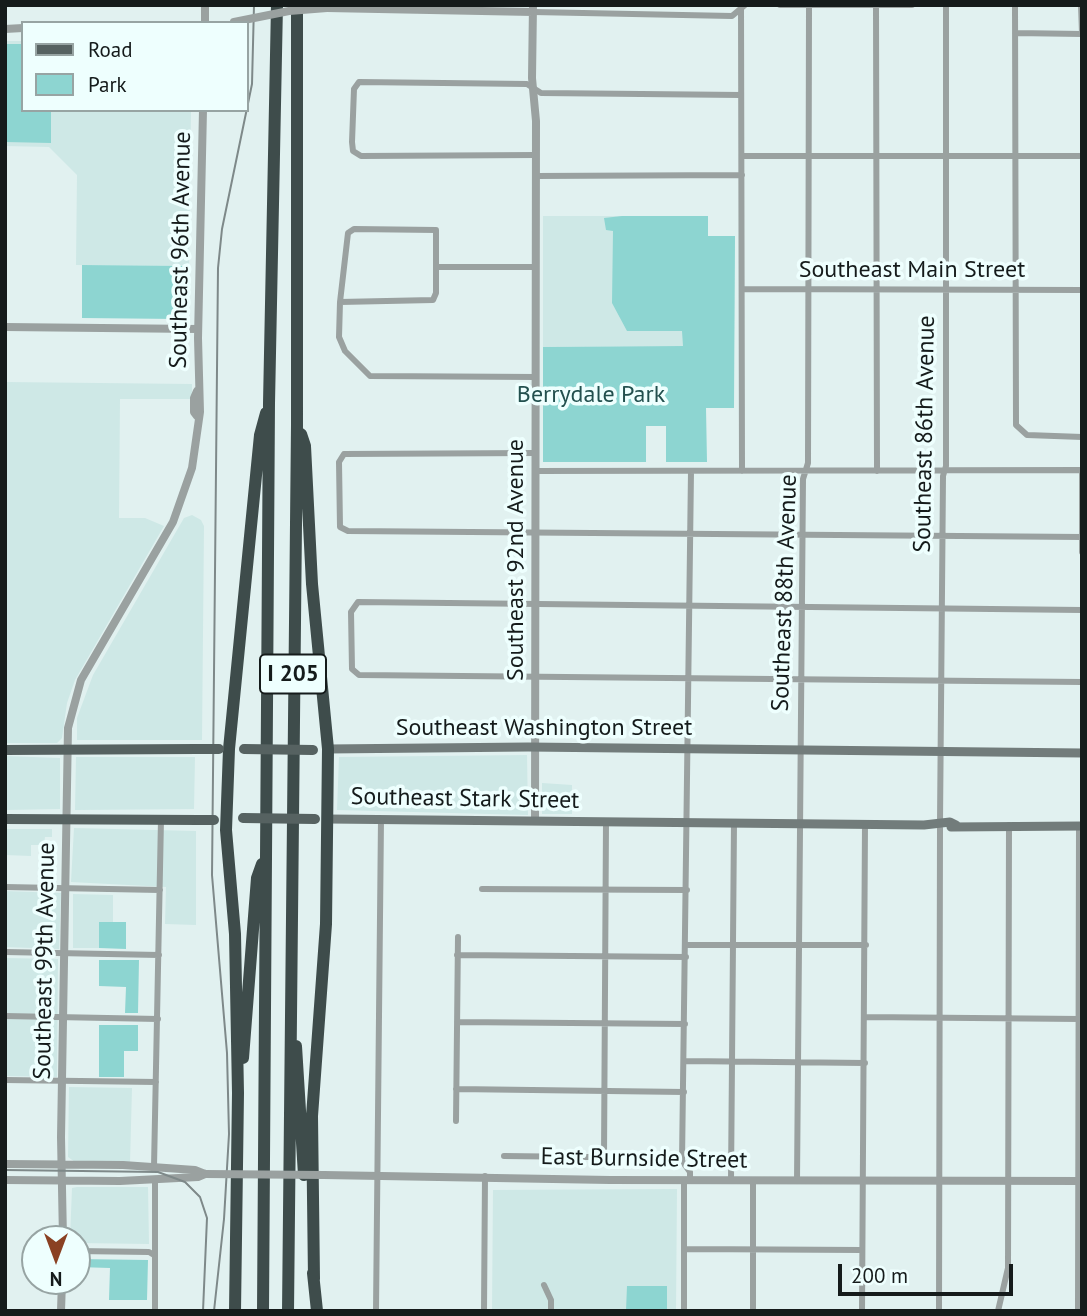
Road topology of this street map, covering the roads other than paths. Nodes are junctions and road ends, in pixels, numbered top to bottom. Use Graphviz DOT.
graph roads {
  1 [pos="277,5"];
  2 [pos="297,5"];
  3 [pos="780,5"];
  4 [pos="876,5"];
  5 [pos="912,5"];
  6 [pos="946,5"];
  7 [pos="1015,5"];
  8 [pos="1081,5"];
  9 [pos="809,6"];
  10 [pos="742,7"];
  11 [pos="533,9"];
  12 [pos="236,21"];
  13 [pos="1015,33"];
  14 [pos="1082,33"];
  15 [pos="533,88"];
  16 [pos="741,95"];
  17 [pos="203,112"];
  18 [pos="877,154"];
  19 [pos="536,155"];
  20 [pos="809,155"];
  21 [pos="946,155"];
  22 [pos="742,156"];
  23 [pos="1016,156"];
  24 [pos="1082,156"];
  25 [pos="742,175"];
  26 [pos="536,176"];
  27 [pos="436,267"];
  28 [pos="536,267"];
  29 [pos="742,289"];
  30 [pos="809,289"];
  31 [pos="877,289"];
  32 [pos="1016,289"];
  33 [pos="947,290"];
  34 [pos="1082,290"];
  35 [pos="340,302"];
  36 [pos="5,327"];
  37 [pos="198,329"];
  38 [pos="536,377"];
  39 [pos="269,403"];
  40 [pos="297,425"];
  41 [pos="1082,437"];
  42 [pos="535,453"];
  43 [pos="535,471"];
  44 [pos="691,471"];
  45 [pos="743,471"];
  46 [pos="806,471"];
  47 [pos="877,471"];
  48 [pos="944,471"];
  49 [pos="1082,471"];
  50 [pos="535,531"];
  51 [pos="689,533"];
  52 [pos="802,535"];
  53 [pos="942,536"];
  54 [pos="1081,537"];
  55 [pos="1082,552"];
  56 [pos="535,604"];
  57 [pos="689,606"];
  58 [pos="801,607"];
  59 [pos="941,608"];
  60 [pos="1082,610"];
  61 [pos="535,676"];
  62 [pos="688,678"];
  63 [pos="800,679"];
  64 [pos="941,680"];
  65 [pos="1082,682"];
  66 [pos="535,747"];
  67 [pos="67,749"];
  68 [pos="224,749"];
  69 [pos="328,749"];
  70 [pos="5,750"];
  71 [pos="688,750"];
  72 [pos="800,751"];
  73 [pos="940,752"];
  74 [pos="1082,753"];
  75 [pos="220,819"];
  76 [pos="321,819"];
  77 [pos="381,819"];
  78 [pos="5,820"];
  79 [pos="66,820"];
  80 [pos="162,820"];
  81 [pos="535,821"];
  82 [pos="606,822"];
  83 [pos="687,822"];
  84 [pos="734,823"];
  85 [pos="799,823"];
  86 [pos="865,824"];
  87 [pos="940,825"];
  88 [pos="1009,825"];
  89 [pos="1080,826"];
  90 [pos="266,851"];
  91 [pos="5,887"];
  92 [pos="65,889"];
  93 [pos="482,889"];
  94 [pos="160,890"];
  95 [pos="605,890"];
  96 [pos="687,890"];
  97 [pos="458,937"];
  98 [pos="733,944"];
  99 [pos="866,944"];
  100 [pos="686,945"];
  101 [pos="799,945"];
  102 [pos="5,952"];
  103 [pos="64,953"];
  104 [pos="159,955"];
  105 [pos="457,955"];
  106 [pos="605,956"];
  107 [pos="685,957"];
  108 [pos="5,1016"];
  109 [pos="63,1017"];
  110 [pos="865,1017"];
  111 [pos="939,1017"];
  112 [pos="1009,1018"];
  113 [pos="158,1019"];
  114 [pos="1080,1019"];
  115 [pos="457,1023"];
  116 [pos="604,1024"];
  117 [pos="685,1024"];
  118 [pos="291,1026"];
  119 [pos="685,1061"];
  120 [pos="733,1062"];
  121 [pos="799,1062"];
  122 [pos="865,1063"];
  123 [pos="5,1080"];
  124 [pos="62,1081"];
  125 [pos="156,1082"];
  126 [pos="456,1089"];
  127 [pos="604,1092"];
  128 [pos="684,1092"];
  129 [pos="238,1093"];
  130 [pos="456,1121"];
  131 [pos="504,1156"];
  132 [pos="604,1157"];
  133 [pos="682,1161"];
  134 [pos="5,1164"];
  135 [pos="154,1167"];
  136 [pos="63,1173"];
  137 [pos="205,1174"];
  138 [pos="378,1175"];
  139 [pos="485,1176"];
  140 [pos="5,1180"];
  141 [pos="155,1180"];
  142 [pos="687,1180"];
  143 [pos="731,1180"];
  144 [pos="753,1180"];
  145 [pos="863,1180"];
  146 [pos="939,1180"];
  147 [pos="797,1181"];
  148 [pos="1008,1181"];
  149 [pos="1080,1181"];
  150 [pos="63,1225"];
  151 [pos="685,1250"];
  152 [pos="753,1250"];
  153 [pos="862,1250"];
  154 [pos="91,1251"];
  155 [pos="154,1255"];
  156 [pos="314,1279"];
  157 [pos="544,1285"];
  158 [pos="999,1308"];
  159 [pos="155,1311"];
  160 [pos="235,1311"];
  161 [pos="263,1311"];
  162 [pos="288,1311"];
  163 [pos="317,1311"];
  164 [pos="376,1311"];
  165 [pos="484,1311"];
  166 [pos="551,1311"];
  167 [pos="684,1311"];
  168 [pos="753,1311"];
  169 [pos="862,1311"];
  170 [pos="939,1311"];
  171 [pos="1078,1311"];
  1 -- 39 [label="highway, I 205"];
  2 -- 40 [label="highway, I 205"];
  3 -- 9 [label="street"];
  4 -- 5 [label="street"];
  4 -- 9 [label="street"];
  4 -- 18 [label="street"];
  6 -- 21 [label="street, Southeast 86th Avenue"];
  7 -- 13 [label="street"];
  8 -- 14 [label="street"];
  9 -- 20 [label="street, Southeast 88th Avenue"];
  10 -- 11 [label="street"];
  10 -- 16 [label="street"];
  11 -- 12 [label="street, bridge"];
  11 -- 15 [label="street, Southeast 92nd Avenue"];
  13 -- 14 [label="street"];
  13 -- 23 [label="street"];
  15 -- 16 [label="street"];
  15 -- 19 [label="street, Southeast 92nd Avenue"];
  15 -- 19 [label="street"];
  16 -- 22 [label="street"];
  17 -- 37 [label="street, Southeast 96th Avenue"];
  18 -- 20 [label="street"];
  18 -- 21 [label="street"];
  18 -- 31 [label="street"];
  19 -- 26 [label="street, Southeast 92nd Avenue"];
  20 -- 22 [label="street"];
  20 -- 30 [label="street, Southeast 88th Avenue"];
  21 -- 23 [label="street"];
  21 -- 33 [label="street, Southeast 86th Avenue"];
  22 -- 25 [label="street"];
  23 -- 24 [label="street"];
  23 -- 32 [label="street"];
  25 -- 26 [label="street"];
  25 -- 29 [label="street"];
  26 -- 28 [label="street, Southeast 92nd Avenue"];
  27 -- 28 [label="street"];
  27 -- 35 [label="street"];
  27 -- 35 [label="street"];
  28 -- 38 [label="street, Southeast 92nd Avenue"];
  29 -- 30 [label="street, Southeast Main Street"];
  29 -- 45 [label="street"];
  30 -- 31 [label="street, Southeast Main Street"];
  30 -- 46 [label="street, Southeast 88th Avenue"];
  31 -- 33 [label="street, Southeast Main Street"];
  31 -- 47 [label="street"];
  32 -- 33 [label="street, Southeast Main Street"];
  32 -- 34 [label="street, Southeast Main Street"];
  32 -- 41 [label="street"];
  33 -- 48 [label="street, Southeast 86th Avenue"];
  35 -- 38 [label="street"];
  36 -- 37 [label="street"];
  37 -- 67 [label="street, Southeast 96th Avenue"];
  38 -- 42 [label="street, Southeast 92nd Avenue"];
  39 -- 68 [label="highway"];
  39 -- 90 [label="highway, I 205"];
  40 -- 69 [label="highway"];
  40 -- 118 [label="highway, I 205"];
  42 -- 43 [label="street, Southeast 92nd Avenue"];
  42 -- 50 [label="street"];
  43 -- 44 [label="street"];
  43 -- 50 [label="street, Southeast 92nd Avenue"];
  44 -- 45 [label="street"];
  44 -- 51 [label="street"];
  45 -- 46 [label="street"];
  46 -- 47 [label="street"];
  46 -- 52 [label="street, Southeast 88th Avenue"];
  47 -- 48 [label="street"];
  48 -- 49 [label="street"];
  48 -- 53 [label="street, Southeast 86th Avenue"];
  49 -- 54 [label="street"];
  50 -- 51 [label="street"];
  50 -- 56 [label="street, Southeast 92nd Avenue"];
  51 -- 52 [label="street"];
  51 -- 57 [label="street"];
  52 -- 53 [label="street"];
  52 -- 58 [label="street, Southeast 88th Avenue"];
  53 -- 54 [label="street"];
  53 -- 59 [label="street, Southeast 86th Avenue"];
  54 -- 55 [label="street"];
  56 -- 57 [label="street"];
  56 -- 61 [label="street, Southeast 92nd Avenue"];
  56 -- 61 [label="street"];
  57 -- 58 [label="street"];
  57 -- 62 [label="street"];
  58 -- 59 [label="street"];
  58 -- 63 [label="street, Southeast 88th Avenue"];
  59 -- 60 [label="street"];
  59 -- 64 [label="street, Southeast 86th Avenue"];
  61 -- 62 [label="street"];
  61 -- 66 [label="street, Southeast 92nd Avenue"];
  62 -- 63 [label="street"];
  62 -- 71 [label="street"];
  63 -- 64 [label="street"];
  63 -- 72 [label="street, Southeast 88th Avenue"];
  64 -- 65 [label="street"];
  64 -- 73 [label="street, Southeast 86th Avenue"];
  66 -- 69 [label="main road, Southeast Washington Street"];
  66 -- 71 [label="main road, Southeast Washington Street"];
  66 -- 81 [label="street, Southeast 92nd Avenue"];
  67 -- 68 [label="main road, Southeast Washington Street, bridge"];
  67 -- 70 [label="main road, Southeast Washington Street"];
  67 -- 79 [label="street, Southeast 99th Avenue"];
  68 -- 69 [label="main road, Southeast Washington Street, bridge"];
  68 -- 75 [label="highway"];
  69 -- 76 [label="highway"];
  71 -- 72 [label="main road, Southeast Washington Street"];
  71 -- 83 [label="street"];
  72 -- 73 [label="main road, Southeast Washington Street"];
  72 -- 85 [label="street, Southeast 88th Avenue"];
  73 -- 74 [label="main road, Southeast Washington Street"];
  73 -- 87 [label="street, Southeast 86th Avenue"];
  75 -- 76 [label="main road, Southeast Stark Street, bridge"];
  75 -- 80 [label="main road, Southeast Stark Street, bridge"];
  75 -- 129 [label="highway"];
  76 -- 77 [label="main road, Southeast Stark Street"];
  76 -- 156 [label="highway"];
  77 -- 81 [label="main road, Southeast Stark Street"];
  77 -- 138 [label="street"];
  78 -- 79 [label="main road, Southeast Stark Street"];
  79 -- 80 [label="main road, Southeast Stark Street"];
  79 -- 92 [label="street, Southeast 99th Avenue"];
  80 -- 94 [label="street"];
  81 -- 82 [label="main road, Southeast Stark Street"];
  82 -- 83 [label="main road, Southeast Stark Street"];
  82 -- 95 [label="street"];
  83 -- 84 [label="main road, Southeast Stark Street"];
  83 -- 96 [label="street"];
  84 -- 85 [label="main road, Southeast Stark Street"];
  84 -- 98 [label="street"];
  85 -- 86 [label="main road, Southeast Stark Street"];
  85 -- 101 [label="street, Southeast 88th Avenue"];
  86 -- 87 [label="main road, Southeast Stark Street"];
  86 -- 99 [label="street"];
  87 -- 88 [label="main road, Southeast Stark Street"];
  87 -- 111 [label="street, Southeast 86th Avenue"];
  88 -- 89 [label="main road, Southeast Stark Street"];
  88 -- 112 [label="street"];
  89 -- 114 [label="street"];
  90 -- 129 [label="highway"];
  90 -- 161 [label="highway, I 205"];
  91 -- 92 [label="street"];
  92 -- 94 [label="street"];
  92 -- 103 [label="street, Southeast 99th Avenue"];
  93 -- 95 [label="street"];
  94 -- 104 [label="street"];
  95 -- 96 [label="street"];
  95 -- 106 [label="street"];
  96 -- 100 [label="street"];
  97 -- 105 [label="street"];
  98 -- 100 [label="street"];
  98 -- 101 [label="street"];
  98 -- 120 [label="street"];
  99 -- 101 [label="street"];
  99 -- 110 [label="street"];
  100 -- 107 [label="street"];
  101 -- 121 [label="street, Southeast 88th Avenue"];
  102 -- 103 [label="street"];
  103 -- 104 [label="street"];
  103 -- 109 [label="street, Southeast 99th Avenue"];
  104 -- 113 [label="street"];
  105 -- 106 [label="street"];
  105 -- 115 [label="street"];
  106 -- 107 [label="street"];
  106 -- 116 [label="street"];
  107 -- 117 [label="street"];
  108 -- 109 [label="street"];
  109 -- 113 [label="street"];
  109 -- 124 [label="street, Southeast 99th Avenue"];
  110 -- 111 [label="street"];
  110 -- 122 [label="street"];
  111 -- 112 [label="street"];
  111 -- 146 [label="street, Southeast 86th Avenue"];
  112 -- 114 [label="street"];
  112 -- 148 [label="street"];
  113 -- 125 [label="street"];
  114 -- 149 [label="street"];
  115 -- 116 [label="street"];
  115 -- 126 [label="street"];
  116 -- 117 [label="street"];
  116 -- 127 [label="street"];
  117 -- 119 [label="street"];
  118 -- 156 [label="highway"];
  118 -- 162 [label="highway, I 205"];
  119 -- 120 [label="street"];
  119 -- 128 [label="street"];
  120 -- 121 [label="street"];
  120 -- 143 [label="street"];
  121 -- 122 [label="street"];
  121 -- 147 [label="street, Southeast 88th Avenue"];
  122 -- 145 [label="street"];
  123 -- 124 [label="street"];
  124 -- 125 [label="street"];
  124 -- 136 [label="street, Southeast 99th Avenue"];
  125 -- 135 [label="street"];
  126 -- 127 [label="street"];
  126 -- 130 [label="street"];
  127 -- 128 [label="street"];
  127 -- 132 [label="street"];
  128 -- 133 [label="street"];
  129 -- 160 [label="highway"];
  131 -- 132 [label="street"];
  132 -- 133 [label="street"];
  133 -- 142 [label="street"];
  134 -- 136 [label="street, East Burnside Street"];
  135 -- 136 [label="street, East Burnside Street"];
  135 -- 137 [label="street, East Burnside Street"];
  136 -- 140 [label="street, East Burnside Street"];
  136 -- 141 [label="street, East Burnside Street"];
  136 -- 150 [label="street, Southeast 99th Avenue"];
  137 -- 138 [label="street, East Burnside Street, bridge"];
  137 -- 141 [label="street, East Burnside Street"];
  138 -- 139 [label="street, East Burnside Street"];
  138 -- 164 [label="street"];
  139 -- 142 [label="street, East Burnside Street"];
  139 -- 165 [label="street"];
  141 -- 155 [label="street"];
  142 -- 143 [label="street, East Burnside Street"];
  142 -- 151 [label="street"];
  143 -- 144 [label="street, East Burnside Street"];
  144 -- 147 [label="street, East Burnside Street"];
  144 -- 152 [label="street"];
  145 -- 146 [label="street, East Burnside Street"];
  145 -- 147 [label="street, East Burnside Street"];
  145 -- 153 [label="street"];
  146 -- 148 [label="street, East Burnside Street"];
  146 -- 170 [label="street, Southeast 86th Avenue"];
  148 -- 149 [label="street, East Burnside Street"];
  148 -- 158 [label="street"];
  149 -- 171 [label="street"];
  151 -- 152 [label="street"];
  151 -- 167 [label="street"];
  152 -- 153 [label="street"];
  152 -- 168 [label="street"];
  153 -- 169 [label="street"];
  154 -- 155 [label="street"];
  155 -- 159 [label="street"];
  156 -- 163 [label="highway"];
  157 -- 166 [label="street"];
}
